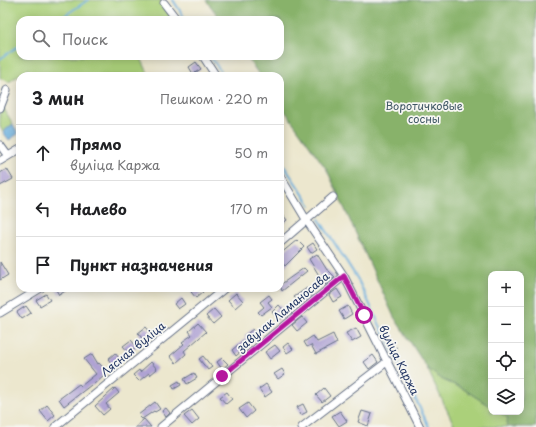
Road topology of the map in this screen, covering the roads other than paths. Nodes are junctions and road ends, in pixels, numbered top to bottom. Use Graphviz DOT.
graph roads {
  1 [pos="164,3"];
  2 [pos="174,16"];
  3 [pos="206,60"];
  4 [pos="213,72"];
  5 [pos="7,90"];
  6 [pos="0,108"];
  7 [pos="0,145"];
  8 [pos="16,151"];
  9 [pos="8,156"];
  10 [pos="0,161"];
  11 [pos="284,183"];
  12 [pos="333,197"];
  13 [pos="307,221"];
  14 [pos="284,240"];
  15 [pos="344,276"];
  16 [pos="34,292"];
  17 [pos="220,292"];
  18 [pos="0,313"];
  19 [pos="388,361"];
  20 [pos="55,427"];
  21 [pos="161,427"];
  22 [pos="302,427"];
  23 [pos="420,427"];
  1 -- 2 [label="street"];
  3 -- 4 [label="street"];
  5 -- 6 [label="street"];
  7 -- 9 [label="street"];
  8 -- 9 [label="street"];
  9 -- 10 [label="street"];
  11 -- 13 [label="street, вуліца Каржа"];
  12 -- 13 [label="street"];
  13 -- 14 [label="street"];
  13 -- 15 [label="street, вуліца Каржа"];
  15 -- 19 [label="street, вуліца Каржа"];
  15 -- 21 [label="street, завулак Ламаносава"];
  16 -- 18 [label="street"];
  17 -- 20 [label="street, Лясная вуліца"];
  19 -- 22 [label="street"];
  19 -- 23 [label="street, вуліца Каржа"];
}
